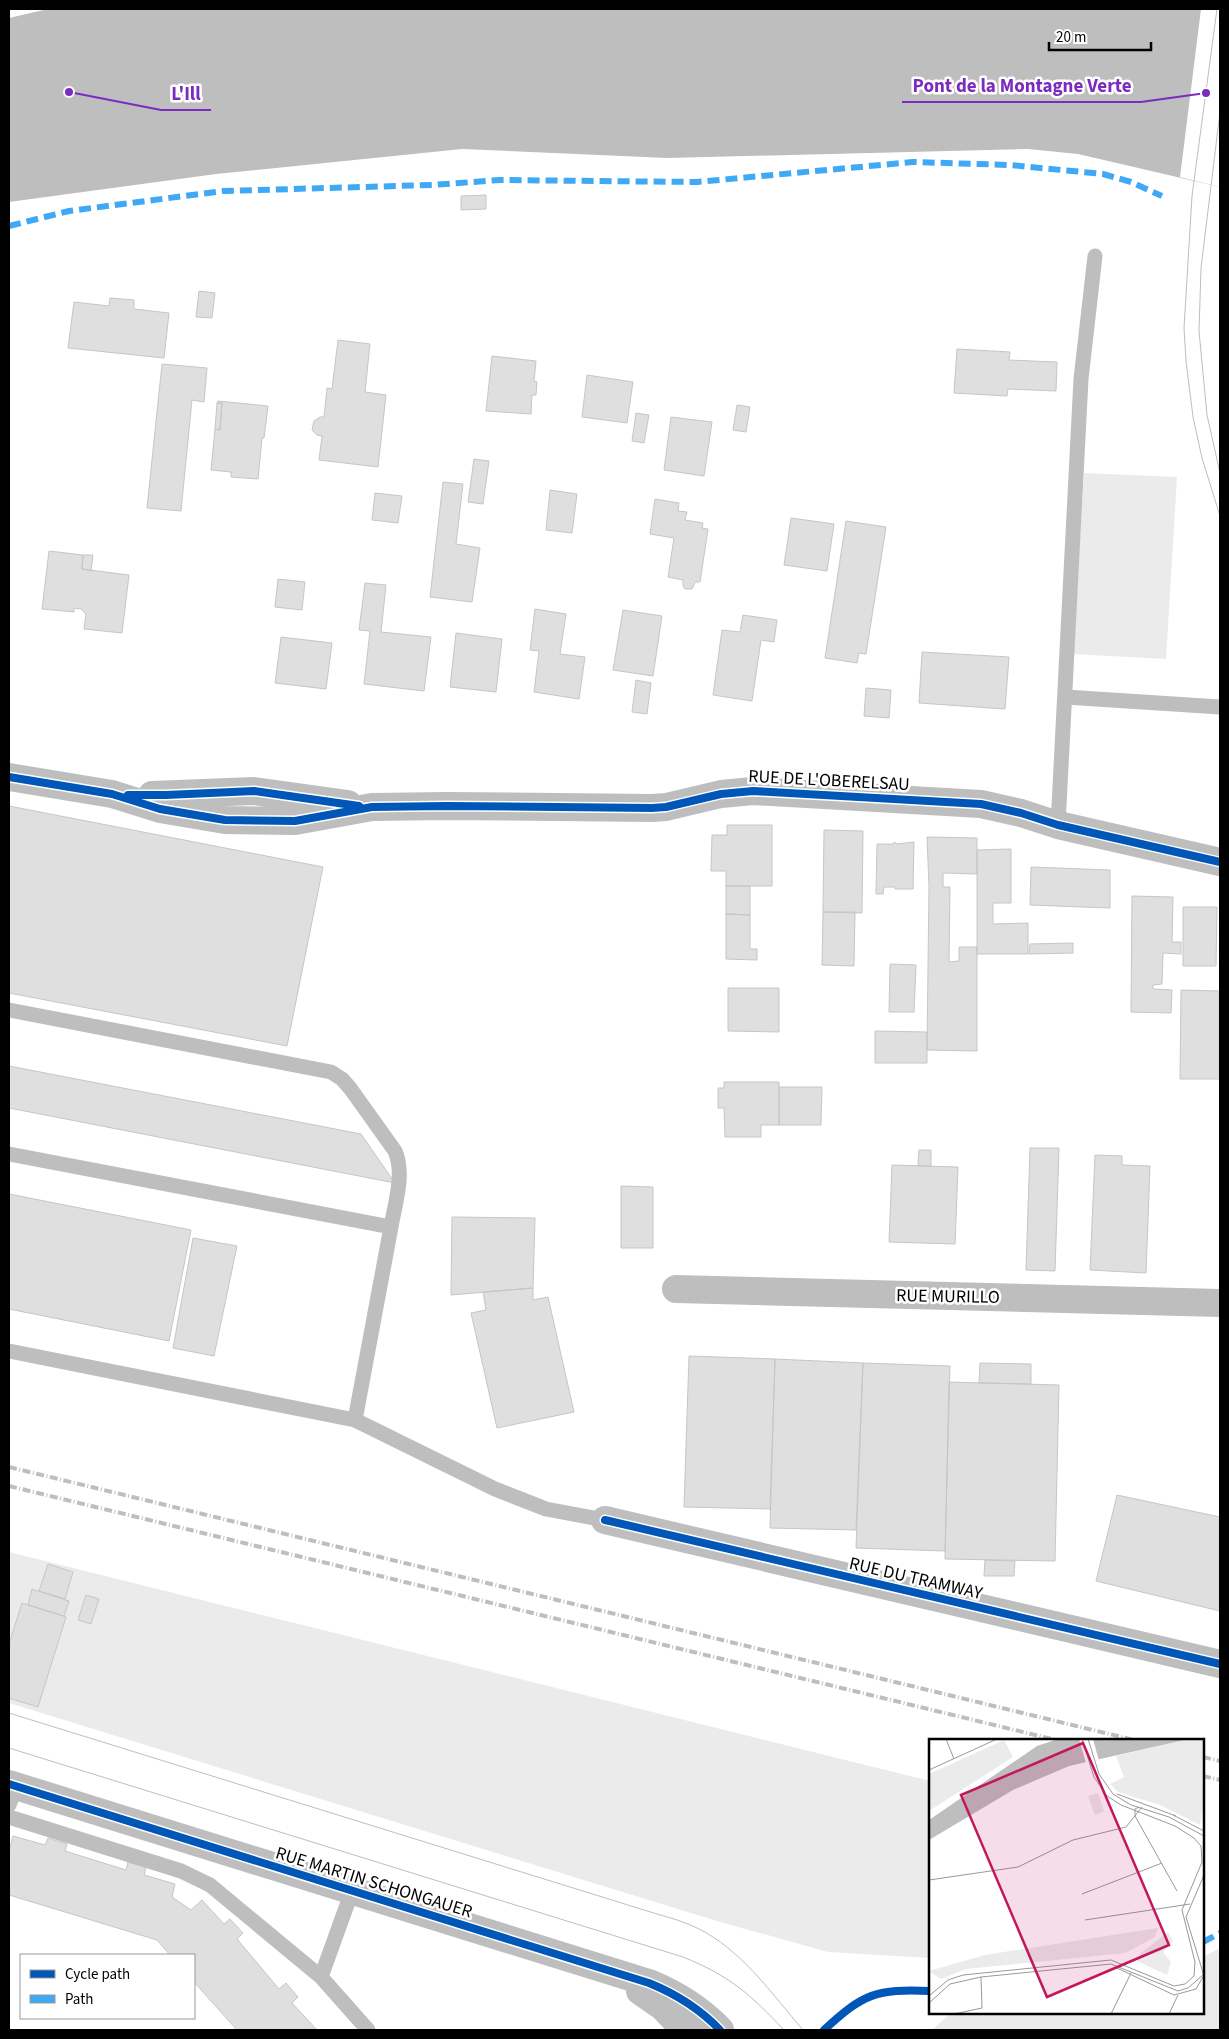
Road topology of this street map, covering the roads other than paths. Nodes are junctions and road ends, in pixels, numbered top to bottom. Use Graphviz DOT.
graph roads {
  1 [pos="1095,256"];
  2 [pos="1065,697"];
  3 [pos="1220,708"];
  4 [pos="9,777"];
  5 [pos="1058,824"];
  6 [pos="1220,862"];
  7 [pos="9,1010"];
  8 [pos="9,1154"];
  9 [pos="390,1227"];
  10 [pos="676,1289"];
  11 [pos="1220,1303"];
  12 [pos="9,1351"];
  13 [pos="355,1420"];
  14 [pos="605,1520"];
  15 [pos="1220,1664"];
  16 [pos="11,1792"];
  17 [pos="9,1817"];
  18 [pos="352,1891"];
  19 [pos="597,1967"];
  20 [pos="321,1977"];
  21 [pos="368,2030"];
  22 [pos="686,2030"];
  23 [pos="720,2030"];
  1 -- 2 [label="lane"];
  2 -- 3 [label="lane"];
  2 -- 5 [label="lane"];
  4 -- 5 [label="street, RUE DE L'OBERELSAU"];
  5 -- 6 [label="street, RUE DE L'OBERELSAU"];
  7 -- 9 [label="lane"];
  8 -- 9 [label="lane"];
  9 -- 13 [label="lane"];
  10 -- 11 [label="street, RUE MURILLO"];
  12 -- 13 [label="lane"];
  13 -- 14 [label="lane"];
  14 -- 15 [label="street, RUE DU TRAMWAY"];
  16 -- 18 [label="street, RUE MARTIN SCHONGAUER"];
  17 -- 20 [label="lane"];
  18 -- 19 [label="street, RUE MARTIN SCHONGAUER"];
  18 -- 20 [label="lane"];
  19 -- 22 [label="street, RUE MARTIN SCHONGAUER"];
  19 -- 23 [label="street, RUE MARTIN SCHONGAUER"];
  20 -- 21 [label="lane"];
}
